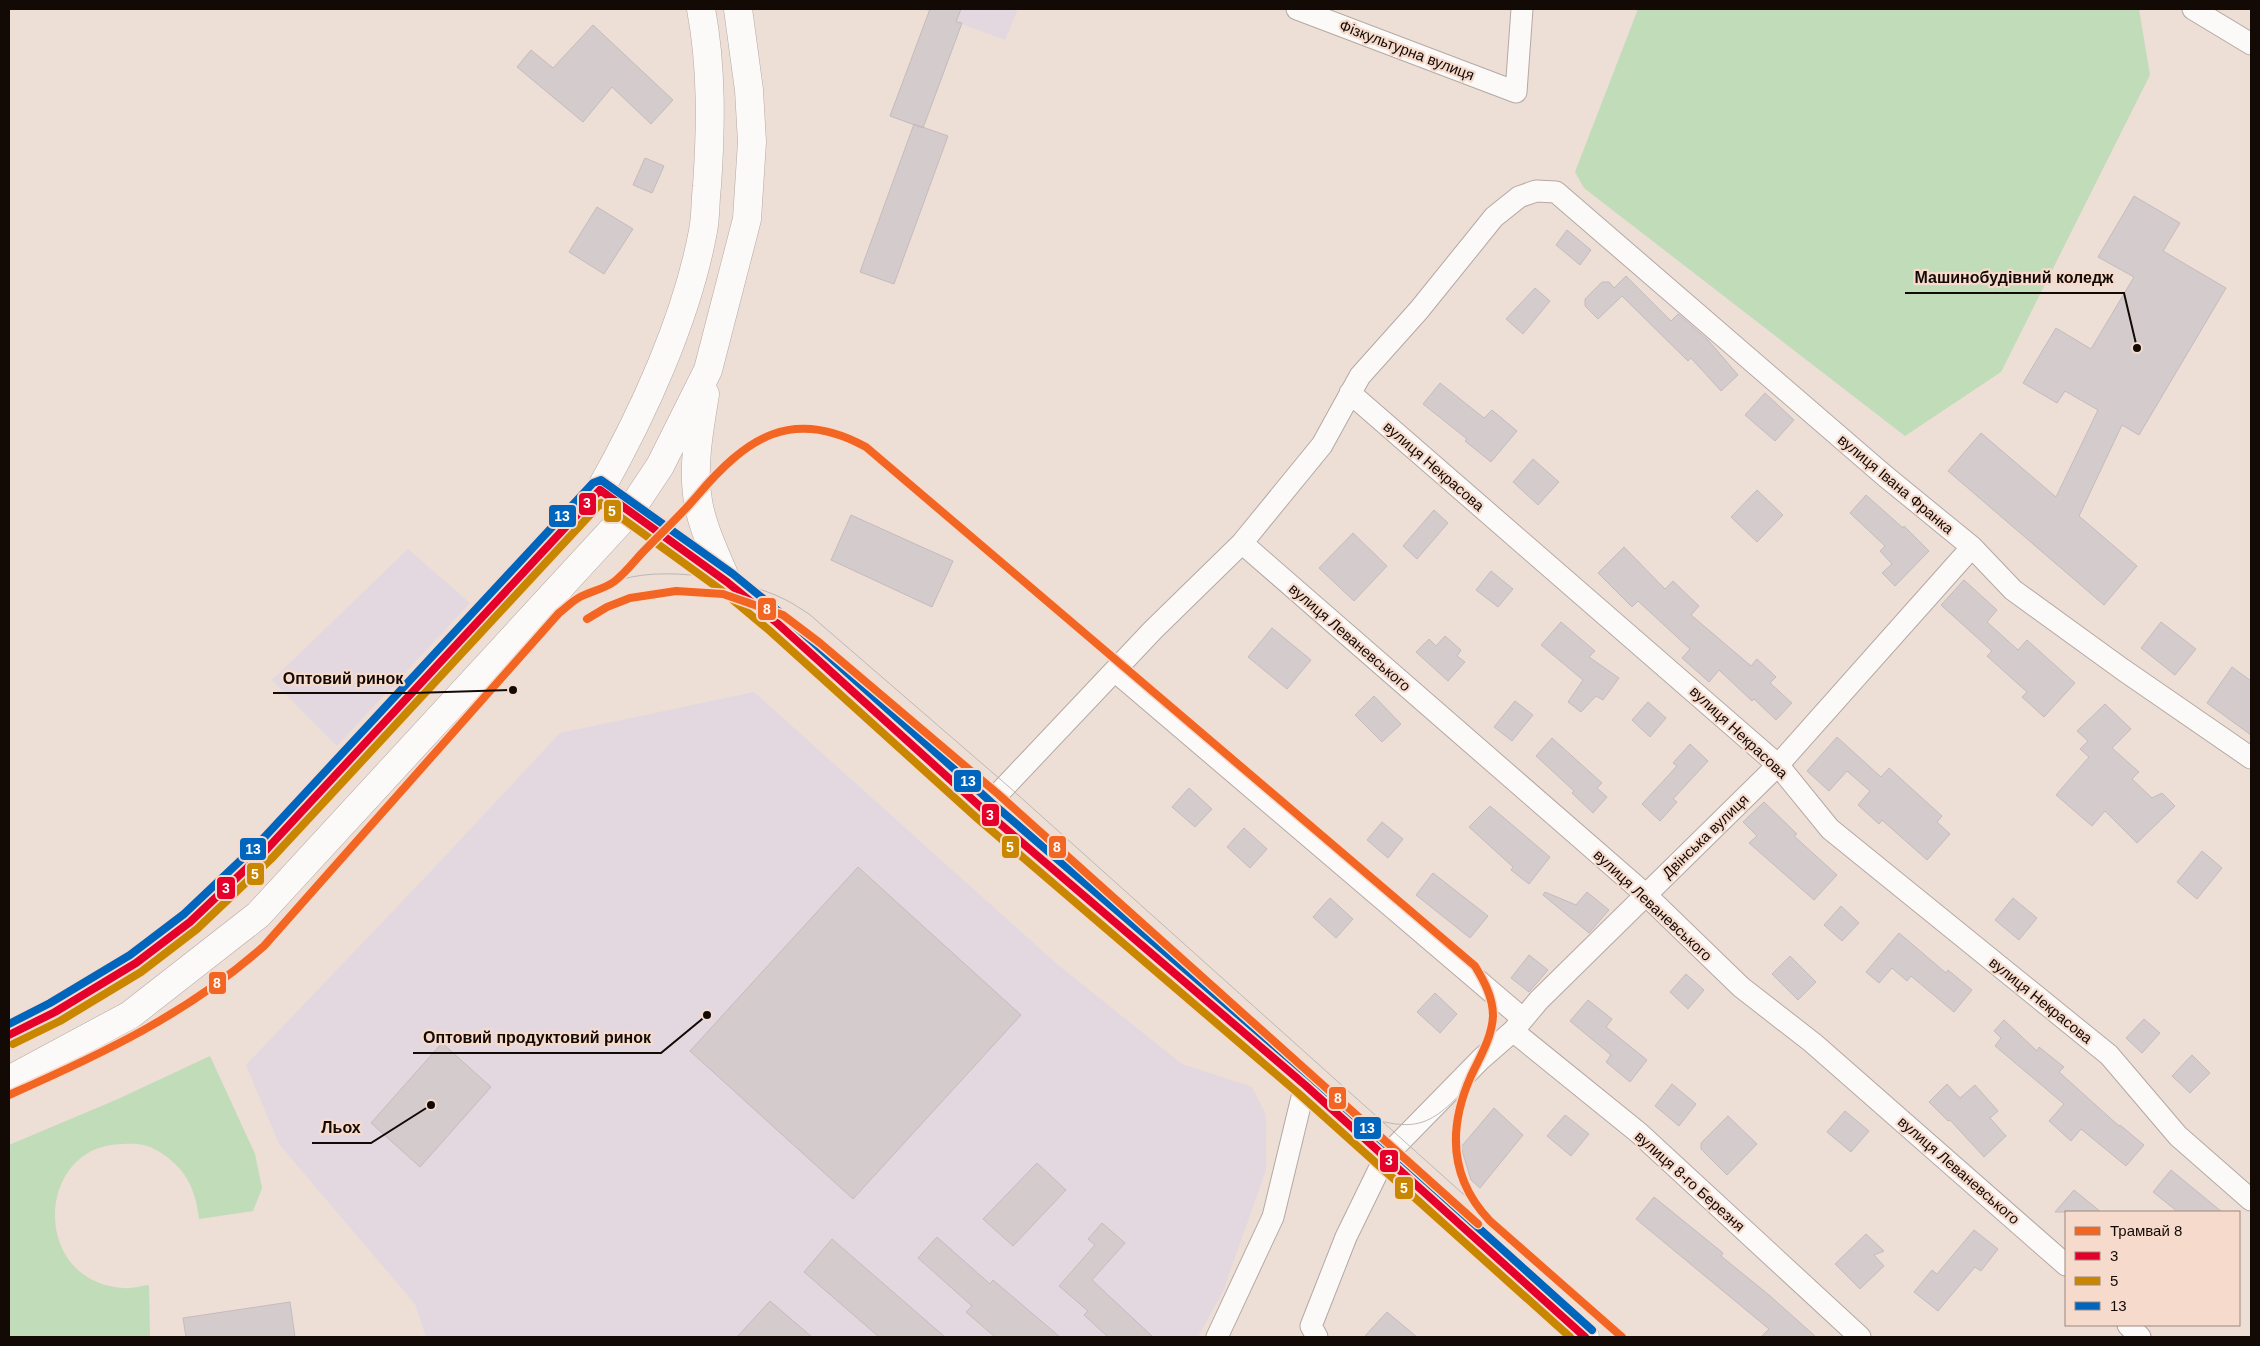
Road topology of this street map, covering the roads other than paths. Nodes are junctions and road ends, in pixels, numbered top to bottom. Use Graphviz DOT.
graph roads {
  1 [pos="700,9"];
  2 [pos="738,9"];
  3 [pos="1297,9"];
  4 [pos="1522,9"];
  5 [pos="2193,9"];
  6 [pos="2251,44"];
  7 [pos="708,370"];
  8 [pos="1350,393"];
  9 [pos="600,490"];
  10 [pos="630,511"];
  11 [pos="1242,543"];
  12 [pos="1972,548"];
  13 [pos="727,582"];
  14 [pos="1116,672"];
  15 [pos="2251,758"];
  16 [pos="1778,764"];
  17 [pos="986,811"];
  18 [pos="1645,894"];
  19 [pos="1518,1025"];
  20 [pos="9,1034"];
  21 [pos="9,1080"];
  22 [pos="1305,1085"];
  23 [pos="1385,1158"];
  24 [pos="2251,1200"];
  25 [pos="2065,1265"];
  26 [pos="2129,1326"];
  27 [pos="1218,1337"];
  28 [pos="1317,1337"];
  29 [pos="1585,1337"];
  30 [pos="1860,1337"];
  31 [pos="2140,1337"];
  1 -- 9 [label="main road"];
  2 -- 7 [label="main road"];
  3 -- 4 [label="street, Фізкультурна вулиця"];
  5 -- 6 [label="street"];
  7 -- 10 [label="main road"];
  7 -- 13 [label="main road"];
  8 -- 11 [label="street"];
  8 -- 12 [label="street, вулиця Івана Франка"];
  8 -- 16 [label="street, вулиця Некрасова"];
  9 -- 10 [label="main road"];
  9 -- 20 [label="main road"];
  10 -- 13 [label="main road"];
  10 -- 21 [label="main road"];
  11 -- 14 [label="street"];
  11 -- 18 [label="street, вулиця Леваневського"];
  12 -- 15 [label="street, вулиця Івана Франка"];
  12 -- 16 [label="street, Двінська вулиця"];
  13 -- 17 [label="main road"];
  14 -- 17 [label="street"];
  14 -- 19 [label="street, вулиця 8-го Березня"];
  16 -- 18 [label="street, Двінська вулиця"];
  16 -- 24 [label="street, вулиця Некрасова"];
  17 -- 22 [label="main road"];
  18 -- 19 [label="street, Двінська вулиця"];
  18 -- 25 [label="street, вулиця Леваневського"];
  19 -- 23 [label="street, Двінська вулиця"];
  19 -- 30 [label="street, вулиця 8-го Березня"];
  22 -- 23 [label="main road"];
  22 -- 27 [label="street"];
  23 -- 28 [label="street, Двінська вулиця"];
  23 -- 29 [label="main road"];
  26 -- 31 [label="street"];
}
